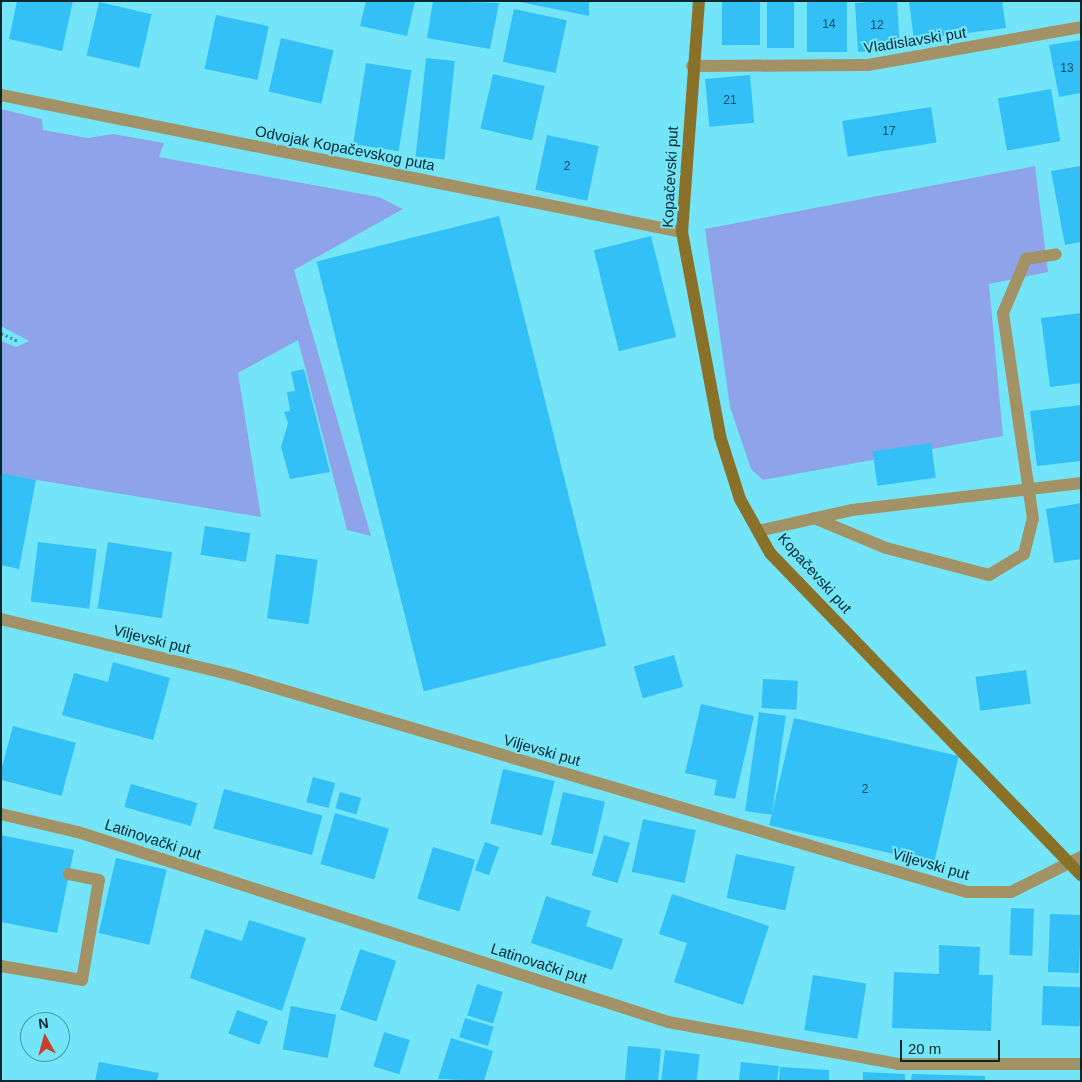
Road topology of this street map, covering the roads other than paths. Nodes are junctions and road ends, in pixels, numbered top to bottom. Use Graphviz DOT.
graph roads {
  1 [pos="699,1"];
  2 [pos="1081,27"];
  3 [pos="692,66"];
  4 [pos="1,95"];
  5 [pos="682,232"];
  6 [pos="1056,254"];
  7 [pos="1081,483"];
  8 [pos="1030,489"];
  9 [pos="814,518"];
  10 [pos="758,531"];
  11 [pos="1,619"];
  12 [pos="1,814"];
  13 [pos="1081,857"];
  14 [pos="1068,861"];
  15 [pos="69,874"];
  16 [pos="1081,875"];
  17 [pos="1,966"];
  18 [pos="1081,1064"];
  1 -- 3 [label="street, Kopačevski put"];
  2 -- 3 [label="street, Vladislavski put"];
  3 -- 5 [label="street, Kopačevski put"];
  4 -- 5 [label="street, Odvojak Kopačevskog puta"];
  5 -- 10 [label="street, Kopačevski put"];
  6 -- 8 [label="street"];
  7 -- 8 [label="street"];
  8 -- 9 [label="street"];
  8 -- 9 [label="street"];
  9 -- 10 [label="street"];
  10 -- 14 [label="street, Kopačevski put"];
  11 -- 14 [label="street, Viljevski put"];
  12 -- 18 [label="street, Latinovački put"];
  13 -- 14 [label="street, Viljevski put"];
  14 -- 16 [label="street, Kopačevski put"];
  15 -- 17 [label="street"];
}
